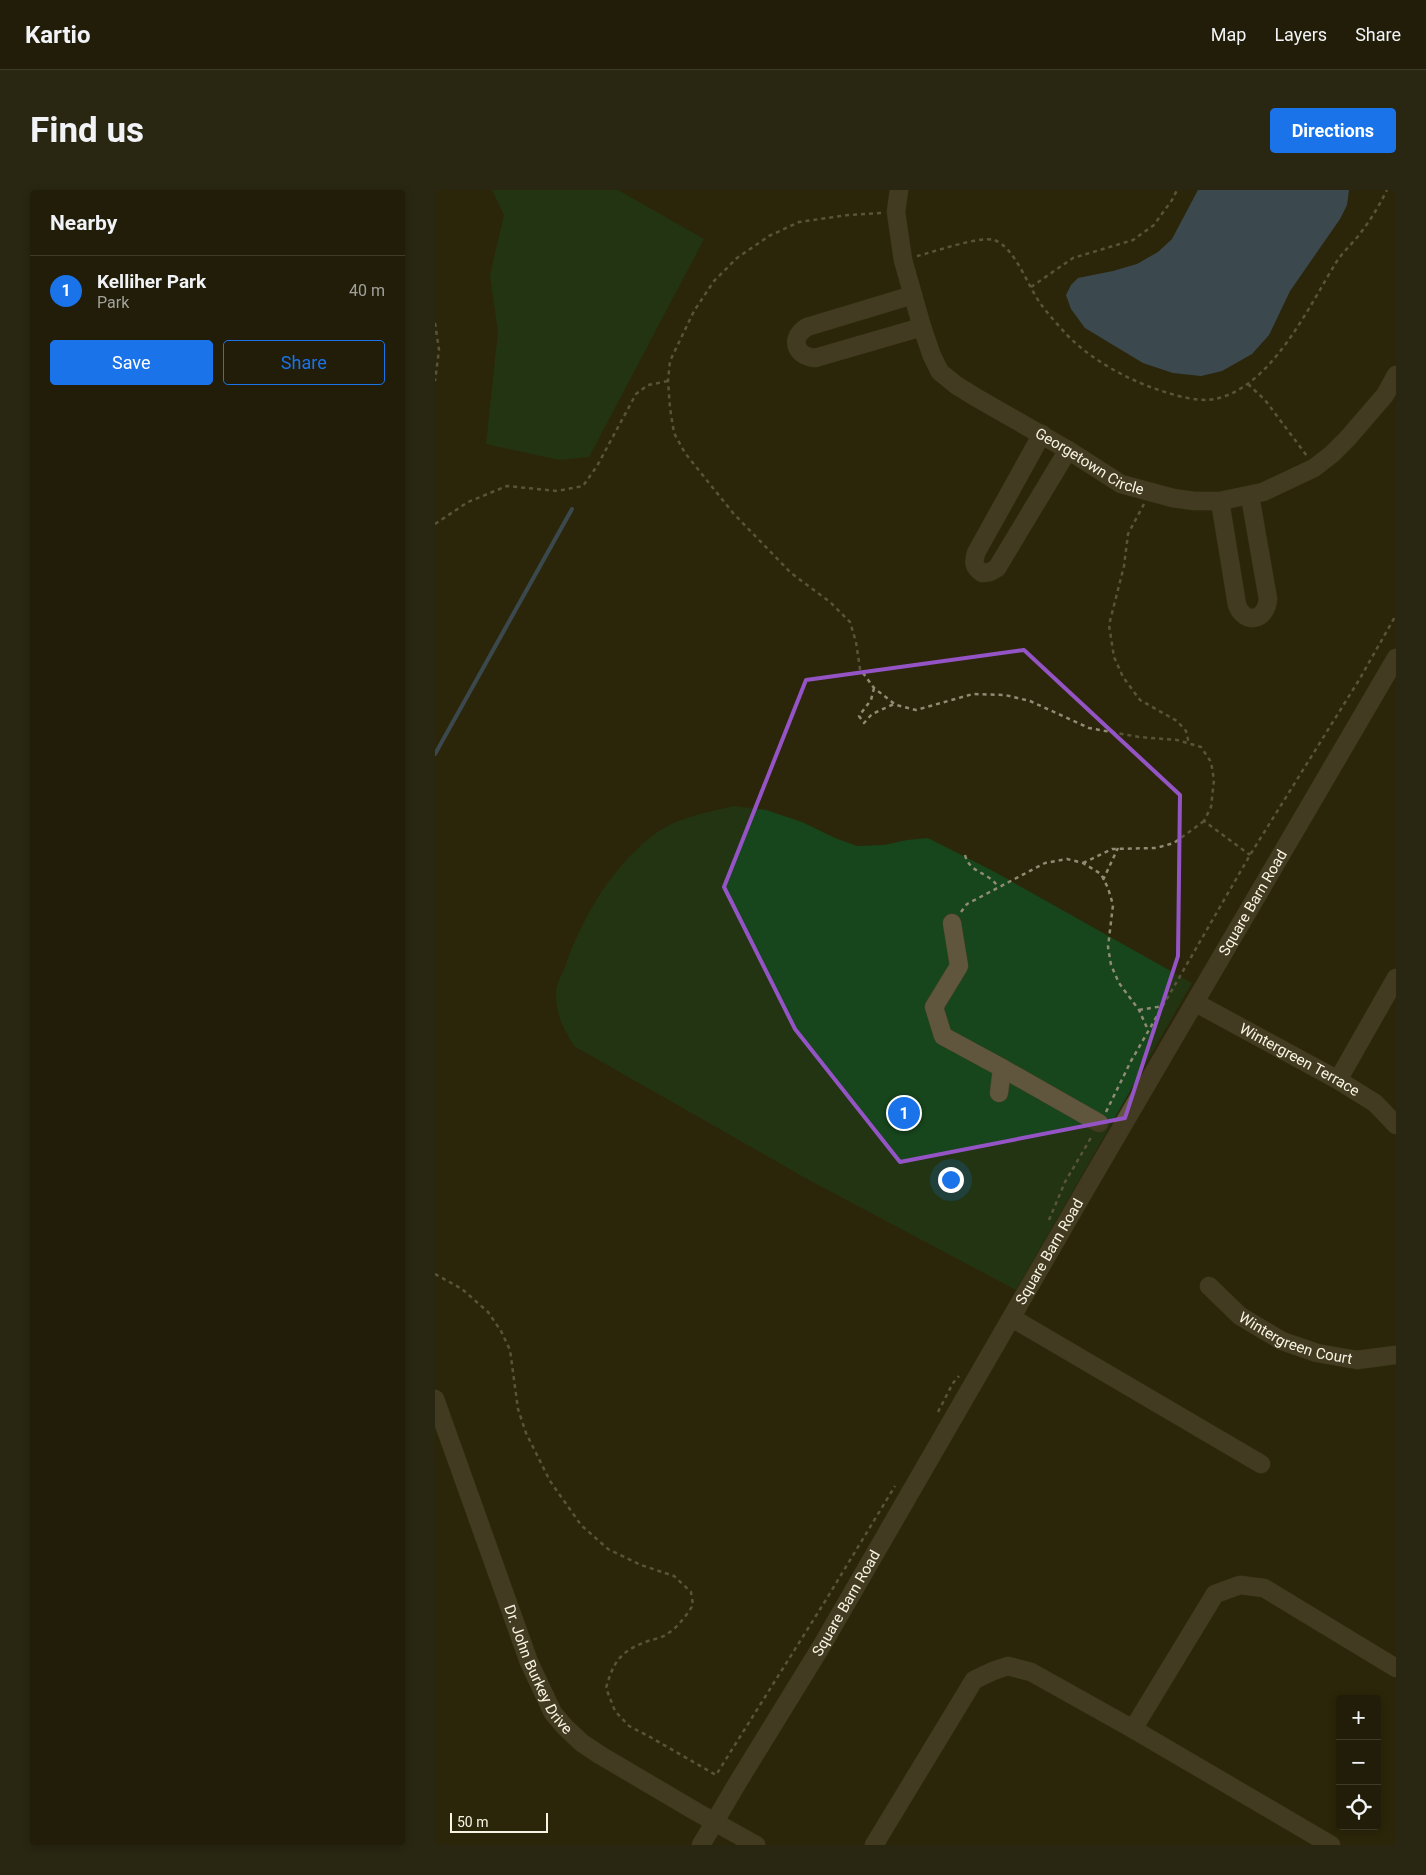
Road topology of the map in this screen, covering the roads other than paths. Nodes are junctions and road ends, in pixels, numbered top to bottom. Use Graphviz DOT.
graph roads {
  1 [pos="899,190"];
  2 [pos="913,295"];
  3 [pos="922,327"];
  4 [pos="1396,375"];
  5 [pos="1042,434"];
  6 [pos="1068,450"];
  7 [pos="1250,496"];
  8 [pos="1220,501"];
  9 [pos="1396,658"];
  10 [pos="952,923"];
  11 [pos="1396,978"];
  12 [pos="1196,1002"];
  13 [pos="1002,1068"];
  14 [pos="1338,1080"];
  15 [pos="999,1093"];
  16 [pos="1099,1123"];
  17 [pos="1396,1125"];
  18 [pos="1209,1286"];
  19 [pos="1012,1318"];
  20 [pos="1396,1355"];
  21 [pos="435,1399"];
  22 [pos="1261,1464"];
  23 [pos="1396,1668"];
  24 [pos="1133,1729"];
  25 [pos="715,1821"];
  26 [pos="701,1845"];
  27 [pos="756,1845"];
  28 [pos="874,1845"];
  29 [pos="1331,1845"];
  1 -- 2 [label="street, Georgetown Circle"];
  2 -- 3 [label="street, Georgetown Circle"];
  2 -- 3 [label="street"];
  3 -- 5 [label="street, Georgetown Circle"];
  4 -- 7 [label="street, Georgetown Circle"];
  5 -- 6 [label="street, Georgetown Circle"];
  5 -- 6 [label="street"];
  6 -- 8 [label="street, Georgetown Circle"];
  7 -- 8 [label="street, Georgetown Circle"];
  7 -- 8 [label="street"];
  9 -- 12 [label="street, Square Barn Road"];
  10 -- 13 [label="street"];
  11 -- 14 [label="street"];
  12 -- 14 [label="street, Wintergreen Terrace"];
  12 -- 19 [label="street, Square Barn Road"];
  13 -- 15 [label="street"];
  13 -- 16 [label="street"];
  14 -- 17 [label="street, Wintergreen Terrace"];
  18 -- 20 [label="street, Wintergreen Court"];
  19 -- 22 [label="street"];
  19 -- 25 [label="street, Square Barn Road"];
  21 -- 25 [label="street, Dr. John Burkey Drive"];
  23 -- 24 [label="street"];
  24 -- 28 [label="street"];
  24 -- 29 [label="street"];
  25 -- 26 [label="street, Square Barn Road"];
  25 -- 27 [label="street, Dr. John Burkey Drive"];
}
